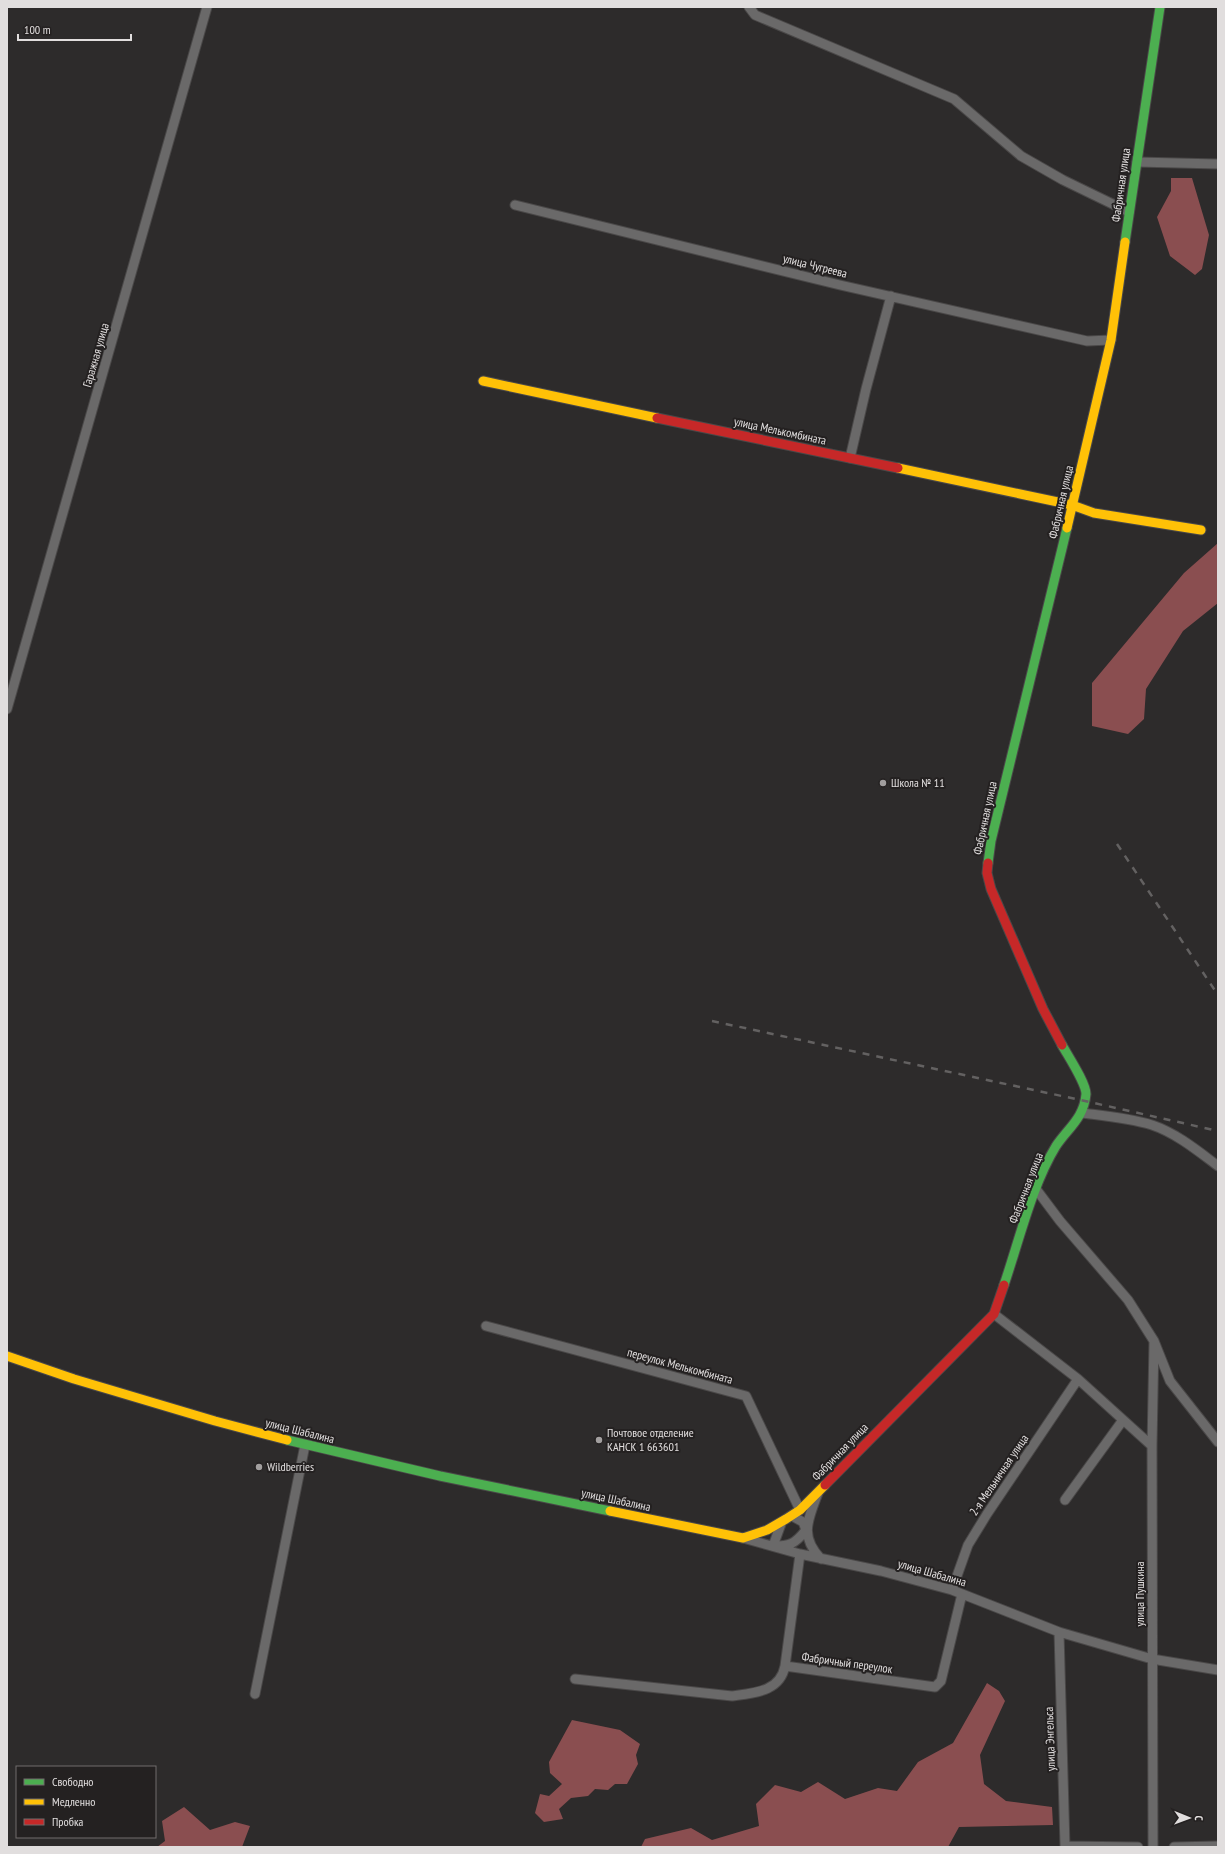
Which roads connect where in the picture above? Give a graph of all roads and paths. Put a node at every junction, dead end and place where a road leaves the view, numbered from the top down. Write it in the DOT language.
graph roads {
  1 [pos="207,7"];
  2 [pos="749,7"];
  3 [pos="1160,7"];
  4 [pos="1137,162"];
  5 [pos="1218,164"];
  6 [pos="515,206"];
  7 [pos="1129,212"];
  8 [pos="891,296"];
  9 [pos="1111,340"];
  10 [pos="483,381"];
  11 [pos="850,458"];
  12 [pos="1072,505"];
  13 [pos="1202,530"];
  14 [pos="7,709"];
  15 [pos="1082,1113"];
  16 [pos="1218,1166"];
  17 [pos="1036,1189"];
  18 [pos="994,1314"];
  19 [pos="486,1326"];
  20 [pos="1154,1341"];
  21 [pos="7,1356"];
  22 [pos="1078,1379"];
  23 [pos="1123,1420"];
  24 [pos="1218,1442"];
  25 [pos="305,1445"];
  26 [pos="1152,1446"];
  27 [pos="818,1491"];
  28 [pos="1065,1500"];
  29 [pos="800,1510"];
  30 [pos="792,1516"];
  31 [pos="781,1524"];
  32 [pos="806,1530"];
  33 [pos="743,1538"];
  34 [pos="773,1546"];
  35 [pos="800,1554"];
  36 [pos="821,1559"];
  37 [pos="952,1590"];
  38 [pos="962,1594"];
  39 [pos="1059,1632"];
  40 [pos="1152,1659"];
  41 [pos="785,1666"];
  42 [pos="1218,1670"];
  43 [pos="575,1679"];
  44 [pos="255,1694"];
  45 [pos="1218,1846"];
  46 [pos="1138,1847"];
  47 [pos="1153,1847"];
  48 [pos="1174,1847"];
  1 -- 14 [label="street, Гаражная улица"];
  2 -- 7 [label="street"];
  3 -- 4 [label="street, Фабричная улица"];
  4 -- 5 [label="street"];
  4 -- 7 [label="street, Фабричная улица"];
  6 -- 8 [label="street, улица Чугреева"];
  7 -- 9 [label="street, Фабричная улица"];
  8 -- 9 [label="street, улица Чугреева"];
  8 -- 11 [label="street"];
  9 -- 12 [label="street, Фабричная улица"];
  10 -- 11 [label="street, улица Мелькомбината"];
  11 -- 12 [label="street, улица Мелькомбината"];
  12 -- 13 [label="street, улица Мелькомбината"];
  12 -- 15 [label="street, Фабричная улица"];
  15 -- 16 [label="street"];
  15 -- 17 [label="street, Фабричная улица"];
  17 -- 18 [label="street, Фабричная улица"];
  17 -- 20 [label="street"];
  18 -- 22 [label="street"];
  18 -- 27 [label="street, Фабричная улица"];
  19 -- 29 [label="street, переулок Мелькомбината"];
  20 -- 24 [label="street"];
  20 -- 26 [label="street, улица Пушкина"];
  21 -- 25 [label="street, улица Шабалина"];
  22 -- 23 [label="street"];
  22 -- 37 [label="street, 2-я Мельничная улица"];
  23 -- 26 [label="street"];
  23 -- 28 [label="street"];
  25 -- 33 [label="street, улица Шабалина"];
  25 -- 44 [label="street"];
  26 -- 40 [label="street, улица Пушкина"];
  27 -- 29 [label="street, Фабричная улица"];
  27 -- 32 [label="street"];
  29 -- 30 [label="street, Фабричная улица"];
  30 -- 31 [label="street, Фабричная улица"];
  30 -- 32 [label="street"];
  31 -- 33 [label="street, Фабричная улица"];
  31 -- 34 [label="street"];
  32 -- 34 [label="street"];
  32 -- 36 [label="street"];
  33 -- 34 [label="street, улица Шабалина"];
  34 -- 35 [label="street, улица Шабалина"];
  35 -- 36 [label="street, улица Шабалина"];
  35 -- 41 [label="street"];
  36 -- 37 [label="street, улица Шабалина"];
  37 -- 38 [label="street, улица Шабалина"];
  38 -- 39 [label="street, улица Шабалина"];
  38 -- 41 [label="street, Фабричный переулок"];
  39 -- 40 [label="street, улица Шабалина"];
  39 -- 46 [label="street, улица Энгельса"];
  40 -- 42 [label="street, улица Шабалина"];
  40 -- 47 [label="street, улица Пушкина"];
  41 -- 43 [label="street, Фабричный переулок"];
  45 -- 48 [label="street"];
}
